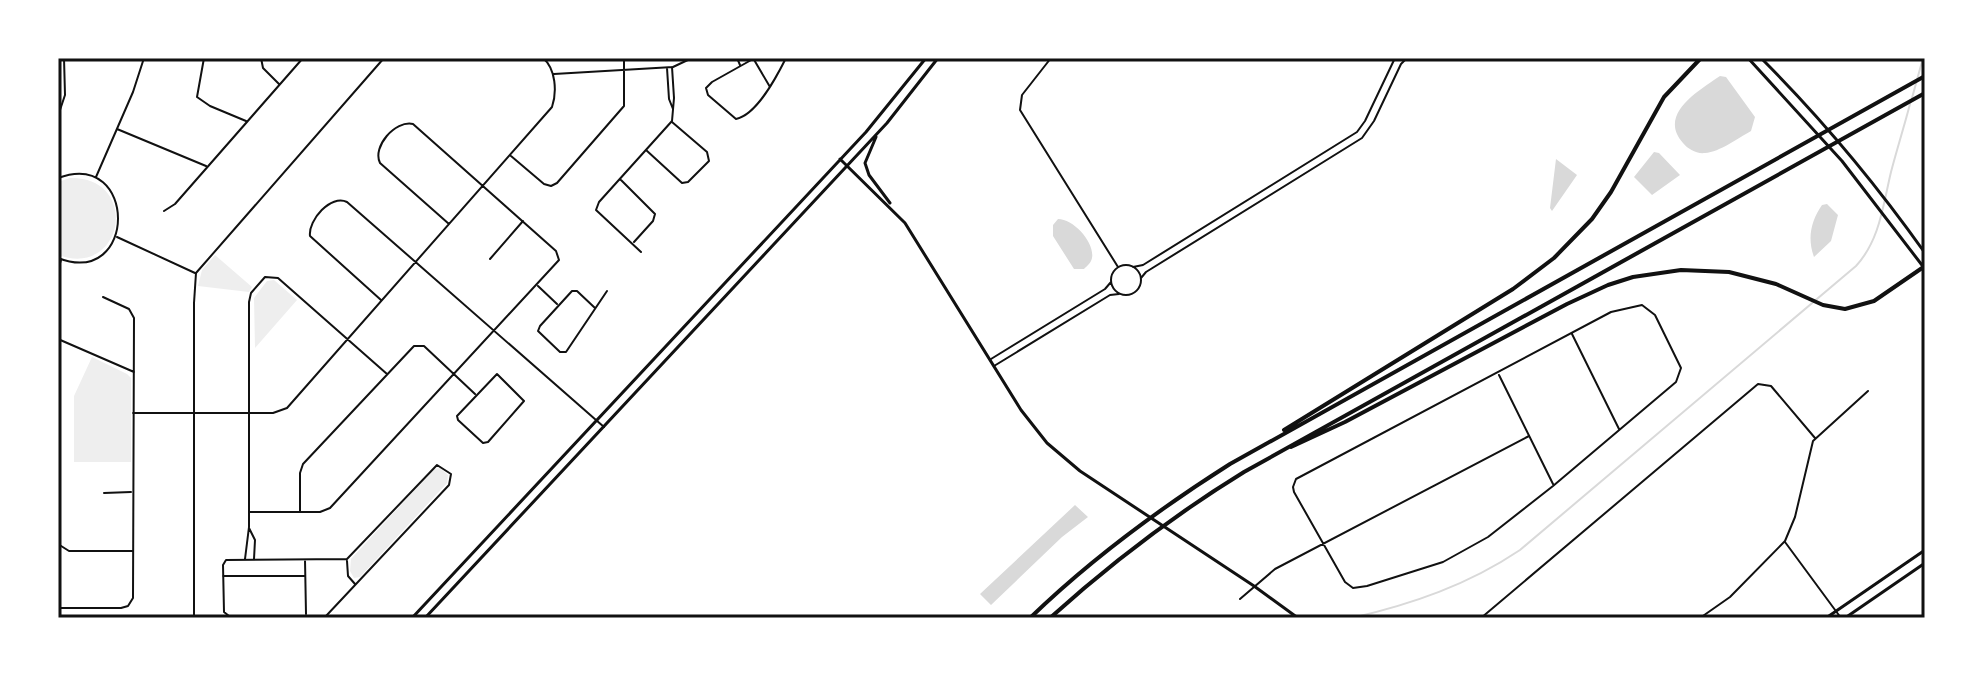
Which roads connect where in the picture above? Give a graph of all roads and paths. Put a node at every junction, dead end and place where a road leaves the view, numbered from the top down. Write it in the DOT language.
graph roads {
  1 [pos="64,58"];
  2 [pos="144,58"];
  3 [pos="204,58"];
  4 [pos="261,58"];
  5 [pos="303,58"];
  6 [pos="384,58"];
  7 [pos="543,58"];
  8 [pos="624,58"];
  9 [pos="692,58"];
  10 [pos="737,58"];
  11 [pos="753,58"];
  12 [pos="786,58"];
  13 [pos="926,58"];
  14 [pos="938,58"];
  15 [pos="1051,58"];
  16 [pos="1395,58"];
  17 [pos="1407,58"];
  18 [pos="1700,58"];
  19 [pos="1748,58"];
  20 [pos="1761,58"];
  21 [pos="741,66"];
  22 [pos="666,67"];
  23 [pos="672,67"];
  24 [pos="625,68"];
  25 [pos="553,74"];
  26 [pos="1925,76"];
  27 [pos="280,84"];
  28 [pos="770,88"];
  29 [pos="1924,93"];
  30 [pos="674,110"];
  31 [pos="58,116"];
  32 [pos="247,121"];
  33 [pos="672,121"];
  34 [pos="117,129"];
  35 [pos="877,134"];
  36 [pos="646,150"];
  37 [pos="510,155"];
  38 [pos="840,159"];
  39 [pos="847,166"];
  40 [pos="208,167"];
  41 [pos="58,178"];
  42 [pos="95,178"];
  43 [pos="620,179"];
  44 [pos="483,186"];
  45 [pos="894,210"];
  46 [pos="164,211"];
  47 [pos="523,221"];
  48 [pos="449,224"];
  49 [pos="116,237"];
  50 [pos="632,244"];
  51 [pos="641,252"];
  52 [pos="1925,253"];
  53 [pos="60,259"];
  54 [pos="490,259"];
  55 [pos="415,263"];
  56 [pos="1118,267"];
  57 [pos="1133,267"];
  58 [pos="1925,267"];
  59 [pos="58,270"];
  60 [pos="196,273"];
  61 [pos="1141,278"];
  62 [pos="1111,282"];
  63 [pos="537,286"];
  64 [pos="607,291"];
  65 [pos="1119,294"];
  66 [pos="103,297"];
  67 [pos="382,301"];
  68 [pos="558,305"];
  69 [pos="595,308"];
  70 [pos="494,332"];
  71 [pos="1571,333"];
  72 [pos="58,339"];
  73 [pos="348,339"];
  74 [pos="989,359"];
  75 [pos="994,366"];
  76 [pos="134,372"];
  77 [pos="1498,373"];
  78 [pos="387,374"];
  79 [pos="454,374"];
  80 [pos="1868,391"];
  81 [pos="475,394"];
  82 [pos="133,413"];
  83 [pos="194,413"];
  84 [pos="249,413"];
  85 [pos="595,422"];
  86 [pos="604,427"];
  87 [pos="1619,430"];
  88 [pos="1529,436"];
  89 [pos="1276,438"];
  90 [pos="1815,438"];
  91 [pos="1282,450"];
  92 [pos="1553,486"];
  93 [pos="133,492"];
  94 [pos="104,493"];
  95 [pos="249,512"];
  96 [pos="300,512"];
  97 [pos="249,527"];
  98 [pos="1785,541"];
  99 [pos="58,544"];
  100 [pos="1324,545"];
  101 [pos="1925,550"];
  102 [pos="133,551"];
  103 [pos="245,559"];
  104 [pos="254,559"];
  105 [pos="305,559"];
  106 [pos="347,559"];
  107 [pos="1925,563"];
  108 [pos="223,576"];
  109 [pos="305,576"];
  110 [pos="356,585"];
  111 [pos="1254,586"];
  112 [pos="1240,599"];
  113 [pos="58,608"];
  114 [pos="1836,611"];
  115 [pos="306,616"];
  116 [pos="194,618"];
  117 [pos="412,618"];
  118 [pos="425,618"];
  119 [pos="1030,618"];
  120 [pos="1050,618"];
  121 [pos="1298,618"];
  122 [pos="1481,618"];
  123 [pos="1700,618"];
  124 [pos="1826,618"];
  125 [pos="1843,618"];
  1 -- 31 [label="street"];
  2 -- 34 [label="street"];
  3 -- 32 [label="street"];
  4 -- 27 [label="street"];
  5 -- 27 [label="street"];
  6 -- 60 [label="street"];
  7 -- 25 [label="street"];
  8 -- 24 [label="street"];
  9 -- 23 [label="street"];
  10 -- 21 [label="street"];
  11 -- 21 [label="street"];
  11 -- 28 [label="street"];
  12 -- 28 [label="street"];
  13 -- 38 [label="street"];
  14 -- 35 [label="street"];
  15 -- 56 [label="street"];
  16 -- 57 [label="street"];
  17 -- 61 [label="street"];
  18 -- 89 [label="highway"];
  19 -- 58 [label="street"];
  20 -- 52 [label="street"];
  21 -- 28 [label="street"];
  22 -- 23 [label="street"];
  22 -- 24 [label="street"];
  22 -- 30 [label="street"];
  23 -- 30 [label="street"];
  24 -- 25 [label="street"];
  24 -- 37 [label="street"];
  25 -- 37 [label="street"];
  26 -- 89 [label="highway"];
  27 -- 32 [label="street"];
  29 -- 91 [label="highway"];
  30 -- 33 [label="street"];
  32 -- 40 [label="street"];
  33 -- 36 [label="street"];
  33 -- 36 [label="street"];
  34 -- 40 [label="street"];
  34 -- 42 [label="street"];
  35 -- 39 [label="street"];
  35 -- 45 [label="street"];
  36 -- 43 [label="street"];
  37 -- 44 [label="street"];
  38 -- 39 [label="street"];
  38 -- 85 [label="street"];
  39 -- 45 [label="street"];
  39 -- 86 [label="street"];
  40 -- 46 [label="street"];
  41 -- 42 [label="street"];
  42 -- 49 [label="street"];
  43 -- 50 [label="street"];
  43 -- 50 [label="street"];
  44 -- 47 [label="street"];
  44 -- 48 [label="street"];
  44 -- 48 [label="street"];
  45 -- 74 [label="street"];
  47 -- 54 [label="street"];
  47 -- 63 [label="street"];
  48 -- 55 [label="street"];
  49 -- 53 [label="street"];
  49 -- 60 [label="street"];
  50 -- 51 [label="street"];
  53 -- 59 [label="street"];
  55 -- 67 [label="street"];
  55 -- 67 [label="street"];
  55 -- 70 [label="street"];
  56 -- 57 [label="street"];
  56 -- 62 [label="street"];
  57 -- 61 [label="street"];
  58 -- 91 [label="highway"];
  60 -- 83 [label="street"];
  61 -- 65 [label="street"];
  62 -- 65 [label="street"];
  62 -- 74 [label="street"];
  63 -- 68 [label="street"];
  63 -- 70 [label="street"];
  64 -- 69 [label="street"];
  65 -- 75 [label="street"];
  66 -- 76 [label="street"];
  67 -- 73 [label="street"];
  68 -- 69 [label="street"];
  68 -- 69 [label="street"];
  70 -- 79 [label="street"];
  70 -- 85 [label="street"];
  71 -- 77 [label="street"];
  71 -- 87 [label="street"];
  71 -- 87 [label="street"];
  72 -- 76 [label="street"];
  73 -- 78 [label="street"];
  73 -- 84 [label="street"];
  73 -- 84 [label="street"];
  74 -- 75 [label="street"];
  75 -- 111 [label="street"];
  76 -- 82 [label="street"];
  77 -- 88 [label="street"];
  77 -- 100 [label="street"];
  78 -- 79 [label="street"];
  78 -- 96 [label="street"];
  79 -- 81 [label="street"];
  79 -- 96 [label="street"];
  80 -- 90 [label="street"];
  81 -- 81 [label="street"];
  82 -- 83 [label="street"];
  82 -- 93 [label="street"];
  83 -- 84 [label="street"];
  83 -- 116 [label="street"];
  84 -- 95 [label="street"];
  85 -- 86 [label="street"];
  85 -- 117 [label="street"];
  86 -- 118 [label="street"];
  87 -- 92 [label="street"];
  88 -- 92 [label="street"];
  88 -- 100 [label="street"];
  89 -- 119 [label="highway"];
  90 -- 98 [label="street"];
  90 -- 122 [label="street"];
  91 -- 120 [label="highway"];
  92 -- 100 [label="street"];
  93 -- 94 [label="street"];
  93 -- 102 [label="street"];
  95 -- 96 [label="street"];
  95 -- 97 [label="street"];
  97 -- 103 [label="street"];
  97 -- 104 [label="street"];
  98 -- 114 [label="street"];
  98 -- 123 [label="street"];
  99 -- 102 [label="street"];
  100 -- 111 [label="street"];
  101 -- 114 [label="street"];
  102 -- 113 [label="street"];
  103 -- 104 [label="street"];
  103 -- 108 [label="street"];
  104 -- 105 [label="street"];
  105 -- 106 [label="street"];
  105 -- 109 [label="street"];
  106 -- 110 [label="street"];
  106 -- 110 [label="street"];
  107 -- 125 [label="street"];
  108 -- 109 [label="street"];
  108 -- 115 [label="street"];
  109 -- 115 [label="street"];
  110 -- 115 [label="street"];
  111 -- 112 [label="street"];
  111 -- 121 [label="street"];
  114 -- 124 [label="street"];
  114 -- 125 [label="street"];
}
